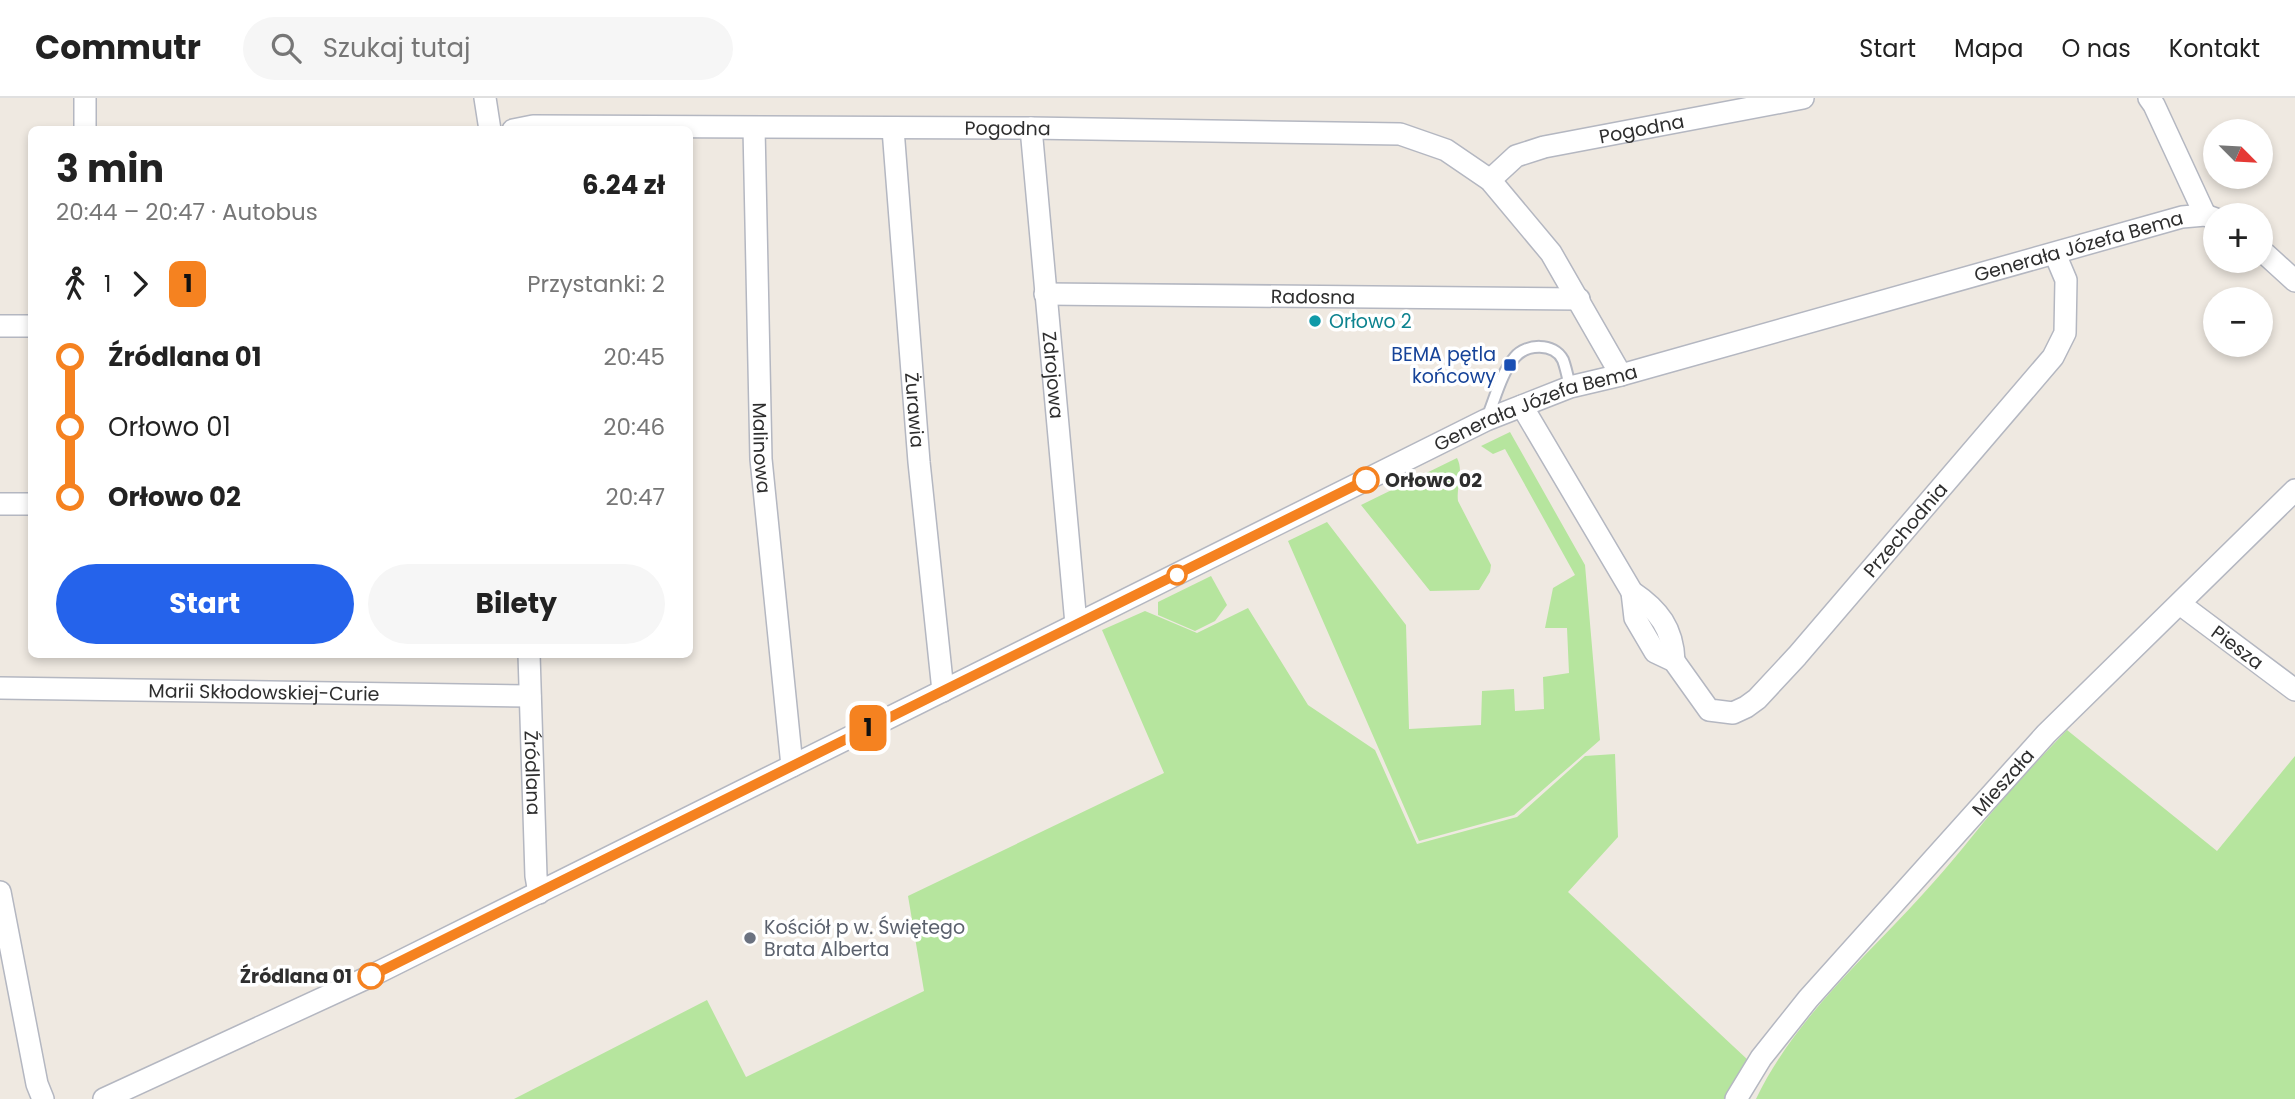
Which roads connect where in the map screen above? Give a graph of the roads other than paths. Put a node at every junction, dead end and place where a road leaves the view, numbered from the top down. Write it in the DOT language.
graph roads {
  1 [pos="85,98"];
  2 [pos="485,98"];
  3 [pos="1803,98"];
  4 [pos="2149,98"];
  5 [pos="1706,107"];
  6 [pos="85,126"];
  7 [pos="489,126"];
  8 [pos="693,127"];
  9 [pos="754,128"];
  10 [pos="1031,128"];
  11 [pos="893,129"];
  12 [pos="1490,180"];
  13 [pos="2203,203"];
  14 [pos="2203,217"];
  15 [pos="2055,254"];
  16 [pos="2273,261"];
  17 [pos="2295,281"];
  18 [pos="1045,294"];
  19 [pos="1579,299"];
  20 [pos="0,326"];
  21 [pos="28,326"];
  22 [pos="1621,375"];
  23 [pos="1570,387"];
  24 [pos="1522,406"];
  25 [pos="1486,420"];
  26 [pos="2295,490"];
  27 [pos="0,504"];
  28 [pos="28,504"];
  29 [pos="2180,604"];
  30 [pos="1076,624"];
  31 [pos="529,658"];
  32 [pos="0,688"];
  33 [pos="2295,690"];
  34 [pos="943,691"];
  35 [pos="530,696"];
  36 [pos="792,766"];
  37 [pos="539,893"];
  38 [pos="1,900"];
  39 [pos="43,1099"];
  40 [pos="104,1099"];
  41 [pos="1736,1099"];
  1 -- 6 [label="street"];
  2 -- 7 [label="street"];
  3 -- 5 [label="street, Pogodna"];
  4 -- 13 [label="street"];
  5 -- 12 [label="street, Pogodna"];
  8 -- 9 [label="street, Pogodna"];
  9 -- 11 [label="street, Pogodna"];
  9 -- 36 [label="street, Malinowa"];
  10 -- 11 [label="street, Pogodna"];
  10 -- 12 [label="street, Pogodna"];
  10 -- 18 [label="street, Zdrojowa"];
  11 -- 34 [label="street, Żurawia"];
  12 -- 19 [label="street, Pogodna"];
  14 -- 15 [label="street, Generała Józefa Bema"];
  15 -- 22 [label="street, Generała Józefa Bema"];
  15 -- 24 [label="street, Przechodnia"];
  16 -- 17 [label="street"];
  18 -- 19 [label="street, Radosna"];
  18 -- 30 [label="street, Zdrojowa"];
  19 -- 22 [label="street, Pogodna"];
  20 -- 21 [label="street"];
  22 -- 23 [label="street, Generała Józefa Bema"];
  23 -- 24 [label="street, Generała Józefa Bema"];
  23 -- 25 [label="lane"];
  24 -- 25 [label="street, Generała Józefa Bema"];
  25 -- 30 [label="street, Generała Józefa Bema"];
  26 -- 29 [label="street, Mieszała"];
  27 -- 28 [label="street"];
  29 -- 33 [label="street, Piesza"];
  29 -- 41 [label="street, Mieszała"];
  30 -- 34 [label="street, Generała Józefa Bema"];
  31 -- 35 [label="street, Źródlana"];
  32 -- 35 [label="street, Marii Skłodowskiej-Curie"];
  34 -- 36 [label="street, Generała Józefa Bema"];
  35 -- 37 [label="street, Źródlana"];
  36 -- 37 [label="street, Generała Józefa Bema"];
  37 -- 40 [label="street, Generała Józefa Bema"];
  38 -- 39 [label="street"];
}
